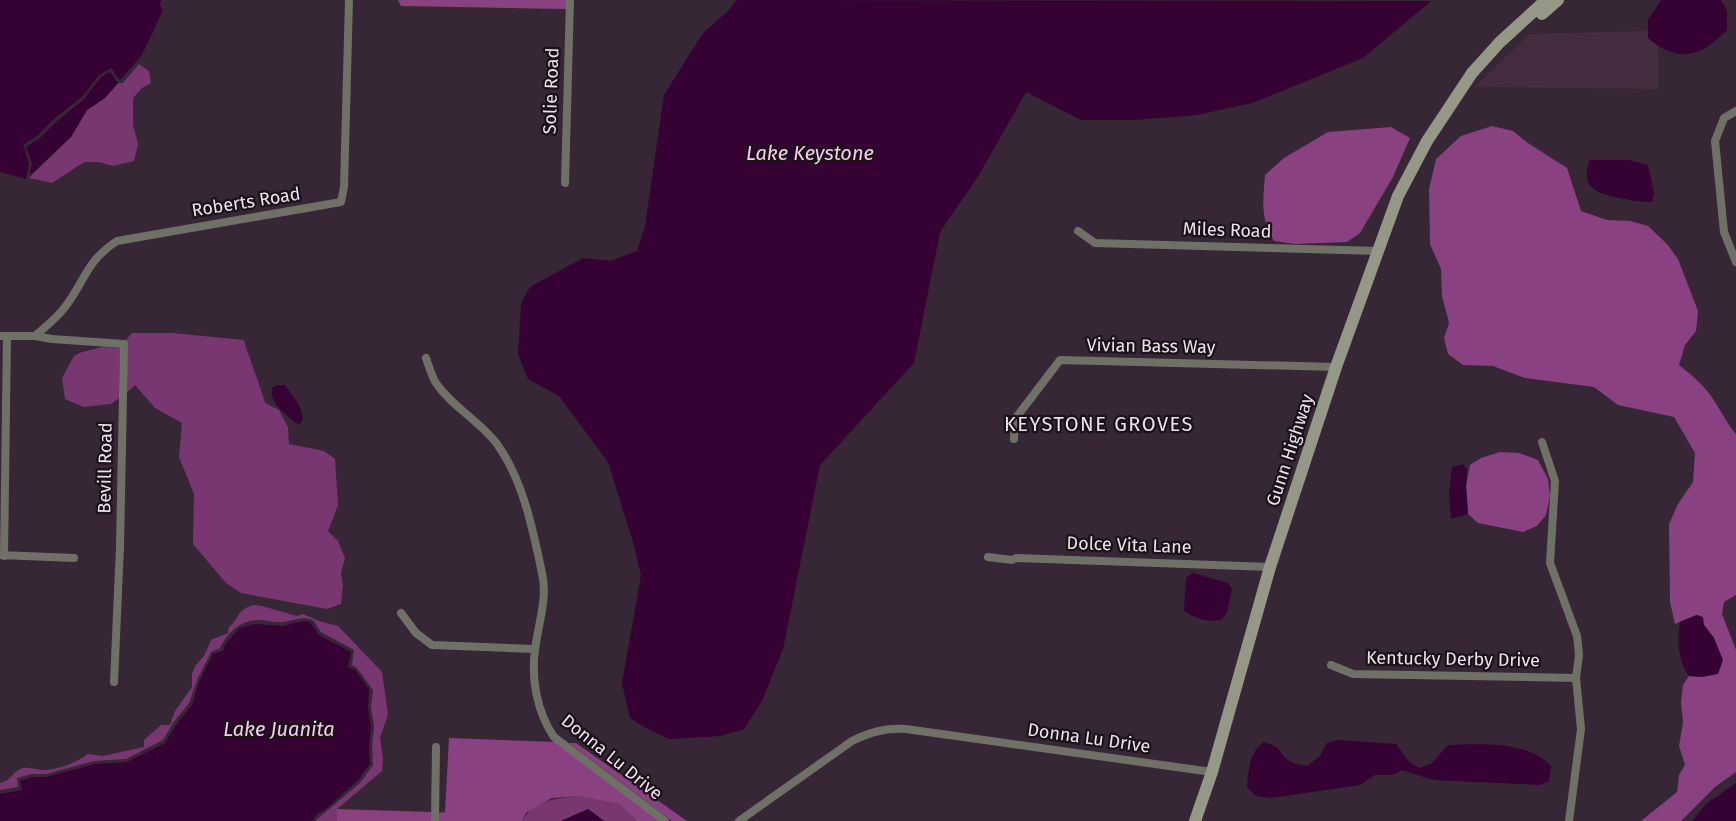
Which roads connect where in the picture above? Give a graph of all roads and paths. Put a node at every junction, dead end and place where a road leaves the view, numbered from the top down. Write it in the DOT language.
graph roads {
  1 [pos="349,0"];
  2 [pos="570,0"];
  3 [pos="1546,0"];
  4 [pos="1558,0"];
  5 [pos="1452,103"];
  6 [pos="1736,111"];
  7 [pos="565,183"];
  8 [pos="1078,231"];
  9 [pos="1379,251"];
  10 [pos="1736,261"];
  11 [pos="4,336"];
  12 [pos="35,336"];
  13 [pos="426,358"];
  14 [pos="1336,367"];
  15 [pos="1014,439"];
  16 [pos="1542,442"];
  17 [pos="2,556"];
  18 [pos="988,557"];
  19 [pos="74,558"];
  20 [pos="1270,567"];
  21 [pos="401,613"];
  22 [pos="535,649"];
  23 [pos="1331,665"];
  24 [pos="1576,678"];
  25 [pos="114,682"];
  26 [pos="436,747"];
  27 [pos="1212,772"];
  28 [pos="435,821"];
  29 [pos="665,821"];
  30 [pos="739,821"];
  31 [pos="1195,821"];
  32 [pos="1569,821"];
  1 -- 12 [label="street, Roberts Road"];
  2 -- 7 [label="street, Solie Road"];
  3 -- 5 [label="main road, Gunn Highway"];
  4 -- 5 [label="main road, Gunn Highway"];
  5 -- 9 [label="main road, Gunn Highway"];
  6 -- 10 [label="street"];
  8 -- 9 [label="street, Miles Road"];
  9 -- 14 [label="main road, Gunn Highway"];
  11 -- 12 [label="street"];
  11 -- 17 [label="street"];
  12 -- 25 [label="street, Bevill Road"];
  13 -- 22 [label="street, Donna Lu Drive"];
  14 -- 15 [label="street, Vivian Bass Way"];
  14 -- 20 [label="main road, Gunn Highway"];
  16 -- 24 [label="street"];
  17 -- 19 [label="street"];
  18 -- 20 [label="street, Dolce Vita Lane"];
  20 -- 27 [label="main road, Gunn Highway"];
  21 -- 22 [label="street"];
  22 -- 29 [label="street, Donna Lu Drive"];
  23 -- 24 [label="street, Kentucky Derby Drive"];
  24 -- 32 [label="street"];
  26 -- 28 [label="street"];
  27 -- 30 [label="street, Donna Lu Drive"];
  27 -- 31 [label="main road, Gunn Highway"];
}
